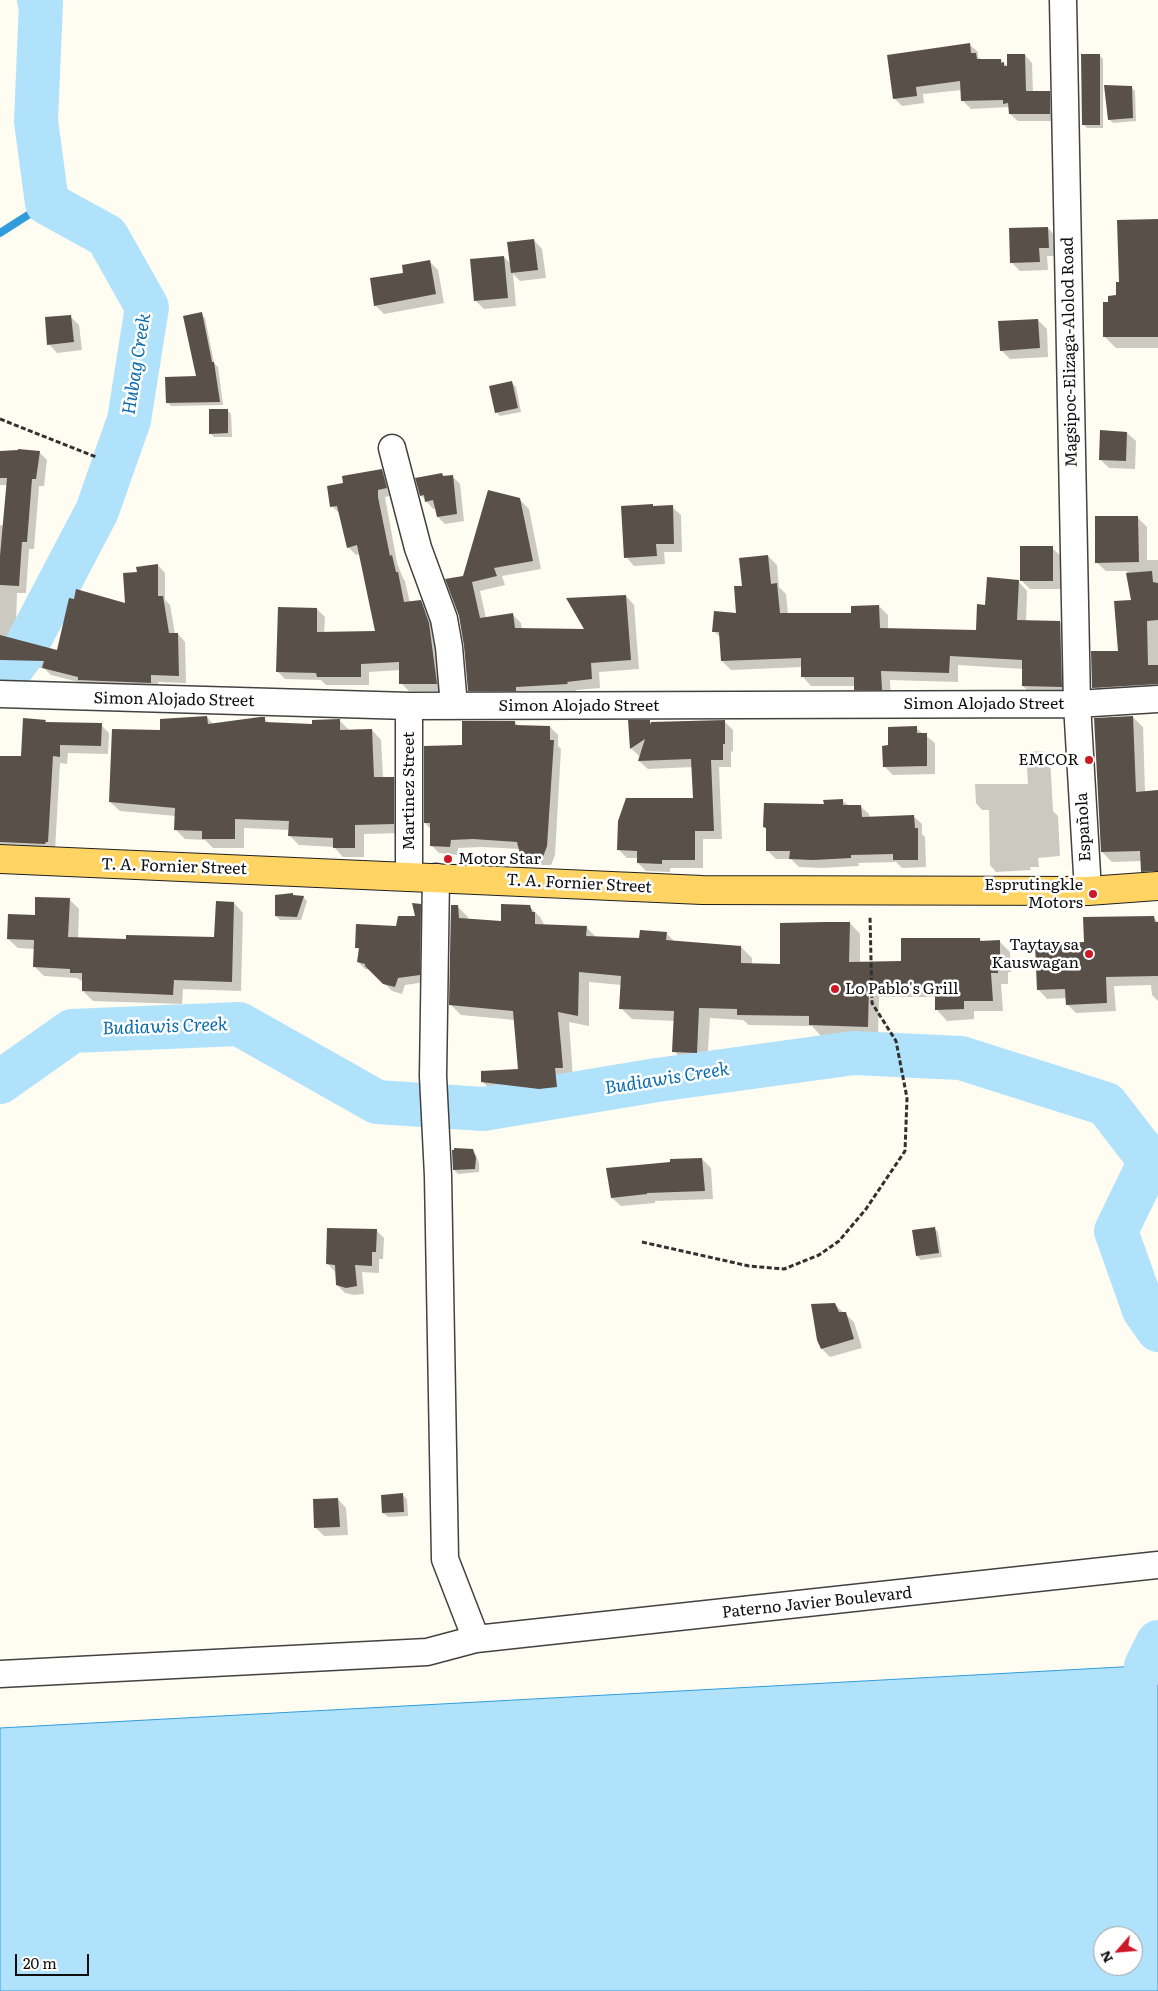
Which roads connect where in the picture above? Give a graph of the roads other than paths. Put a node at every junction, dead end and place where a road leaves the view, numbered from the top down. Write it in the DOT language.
graph roads {
  1 [pos="1064,0"];
  2 [pos="392,448"];
  3 [pos="11,695"];
  4 [pos="1158,699"];
  5 [pos="1077,704"];
  6 [pos="409,706"];
  7 [pos="454,706"];
  8 [pos="0,859"];
  9 [pos="409,876"];
  10 [pos="436,877"];
  11 [pos="1158,886"];
  12 [pos="1088,891"];
  13 [pos="1158,1565"];
  14 [pos="476,1639"];
  15 [pos="0,1674"];
  1 -- 5 [label="street, Magsipoc-Elizaga-Alolod Road"];
  2 -- 7 [label="street"];
  3 -- 6 [label="street, Simon Alojado Street"];
  4 -- 5 [label="street, Simon Alojado Street"];
  5 -- 7 [label="street, Simon Alojado Street"];
  5 -- 12 [label="street, Española"];
  6 -- 7 [label="street, Simon Alojado Street"];
  6 -- 9 [label="street, Martinez Street"];
  8 -- 9 [label="main road, T. A. Fornier Street"];
  9 -- 10 [label="main road, T. A. Fornier Street"];
  10 -- 12 [label="main road, T. A. Fornier Street"];
  10 -- 14 [label="street"];
  11 -- 12 [label="main road, T. A. Fornier Street"];
  13 -- 14 [label="street, Paterno Javier Boulevard"];
  14 -- 15 [label="street, Paterno Javier Boulevard"];
}
